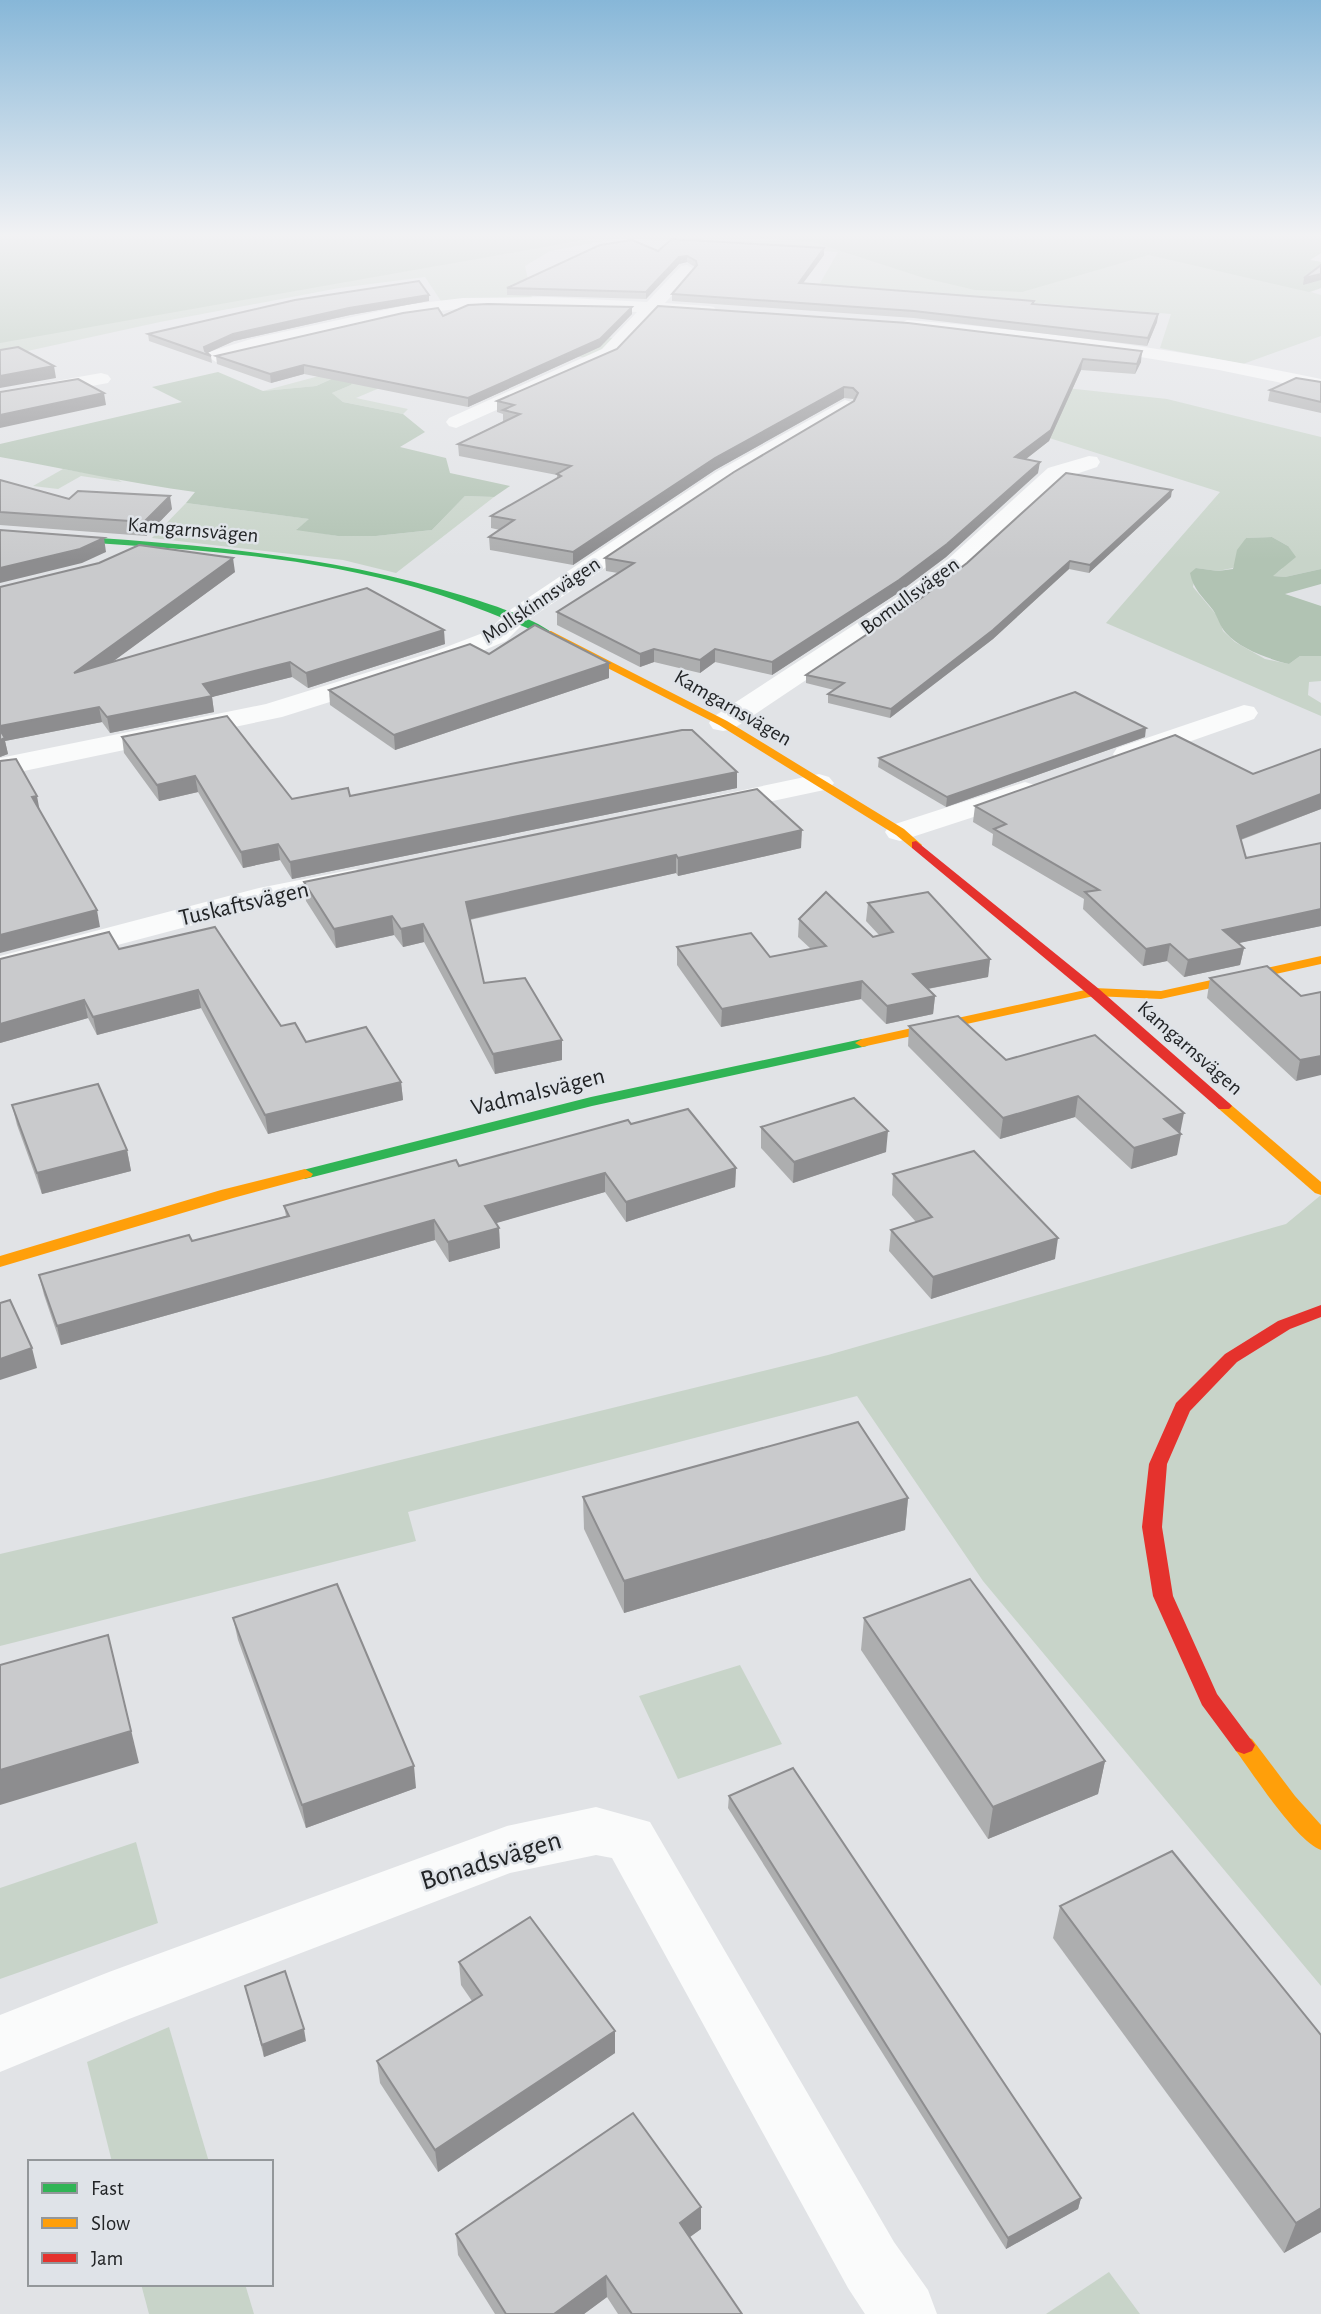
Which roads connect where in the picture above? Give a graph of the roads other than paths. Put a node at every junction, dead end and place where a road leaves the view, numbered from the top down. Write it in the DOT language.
graph roads {
  1 [pos="256,344"];
  2 [pos="618,344"];
  3 [pos="1092,344"];
  4 [pos="216,356"];
  5 [pos="101,379"];
  6 [pos="1321,385"];
  7 [pos="0,397"];
  8 [pos="845,407"];
  9 [pos="456,422"];
  10 [pos="1089,462"];
  11 [pos="0,534"];
  12 [pos="143,546"];
  13 [pos="110,564"];
  14 [pos="516,617"];
  15 [pos="1244,713"];
  16 [pos="723,723"];
  17 [pos="1100,764"];
  18 [pos="0,766"];
  19 [pos="820,783"];
  20 [pos="1047,783"];
  21 [pos="683,811"];
  22 [pos="900,832"];
  23 [pos="382,873"];
  24 [pos="1321,960"];
  25 [pos="0,966"];
  26 [pos="1094,992"];
  27 [pos="1321,1190"];
  28 [pos="0,1262"];
  29 [pos="1321,1311"];
  30 [pos="1321,1840"];
  31 [pos="0,2044"];
  32 [pos="904,2314"];
  1 -- 4 [label="street"];
  2 -- 9 [label="street"];
  3 -- 6 [label="street"];
  5 -- 7 [label="street"];
  8 -- 14 [label="street, Mollskinnsvägen"];
  10 -- 16 [label="street, Bomullsvägen"];
  11 -- 12 [label="street, Kamgarnsvägen"];
  12 -- 13 [label="street"];
  12 -- 14 [label="street, Kamgarnsvägen"];
  14 -- 16 [label="street, Kamgarnsvägen"];
  14 -- 18 [label="street, Mollskinnsvägen"];
  15 -- 17 [label="street"];
  16 -- 19 [label="street, Kamgarnsvägen"];
  19 -- 21 [label="street"];
  19 -- 22 [label="street, Kamgarnsvägen"];
  20 -- 22 [label="street"];
  22 -- 26 [label="street, Kamgarnsvägen"];
  23 -- 25 [label="street, Tuskaftsvägen"];
  24 -- 26 [label="street, Vadmalsvägen"];
  26 -- 27 [label="street, Kamgarnsvägen"];
  26 -- 28 [label="street, Vadmalsvägen"];
  29 -- 30 [label="street"];
  31 -- 32 [label="street, Bonadsvägen"];
}
